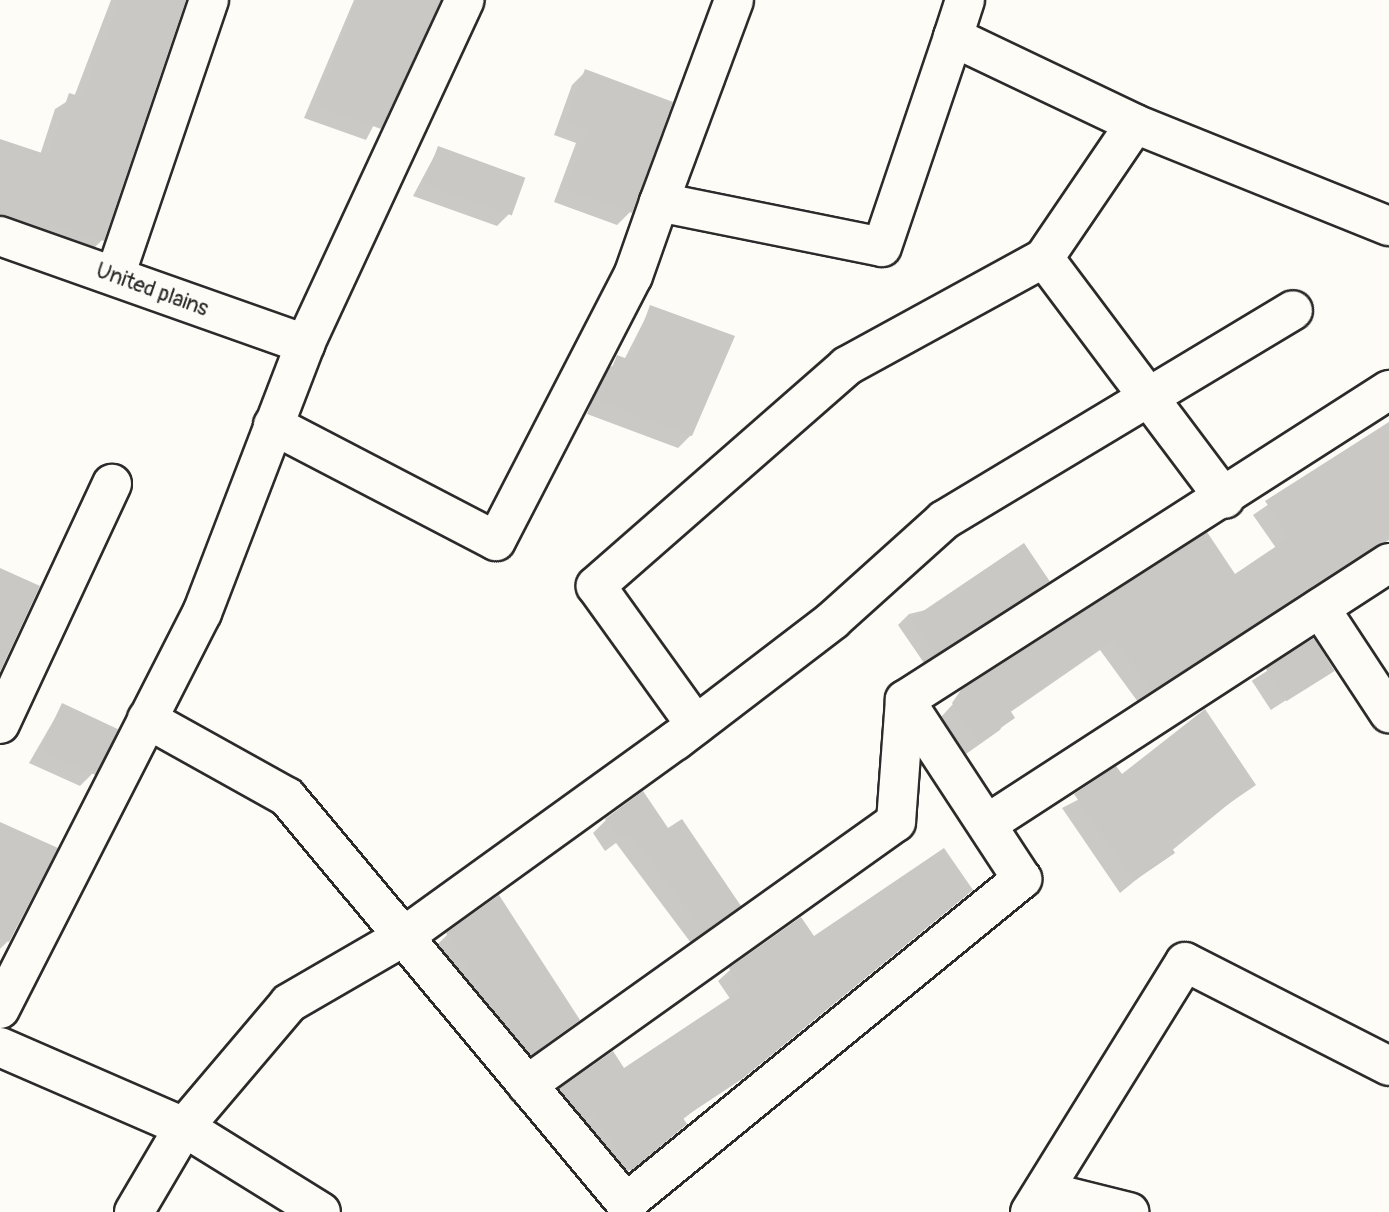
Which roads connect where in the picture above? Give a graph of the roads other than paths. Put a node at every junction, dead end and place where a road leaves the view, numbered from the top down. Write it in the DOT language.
graph roads {
  1 [pos="209,0"];
  2 [pos="465,0"];
  3 [pos="734,0"];
  4 [pos="965,0"];
  5 [pos="953,37"];
  6 [pos="1135,124"];
  7 [pos="659,202"];
  8 [pos="1389,226"];
  9 [pos="0,236"];
  10 [pos="1044,258"];
  11 [pos="115,276"];
  12 [pos="1293,310"];
  13 [pos="305,344"];
  14 [pos="1389,390"];
  15 [pos="1148,399"];
  16 [pos="273,425"];
  17 [pos="112,484"];
  18 [pos="1225,499"];
  19 [pos="1389,563"];
  20 [pos="1320,608"];
  21 [pos="905,700"];
  22 [pos="1389,713"];
  23 [pos="147,719"];
  24 [pos="0,724"];
  25 [pos="696,725"];
  26 [pos="987,824"];
  27 [pos="403,937"];
  28 [pos="0,1009"];
  29 [pos="0,1047"];
  30 [pos="1389,1066"];
  31 [pos="527,1085"];
  32 [pos="184,1127"];
  33 [pos="1037,1201"];
  34 [pos="134,1212"];
  35 [pos="321,1212"];
  36 [pos="1129,1212"];
  1 -- 11 [label="street"];
  2 -- 13 [label="street"];
  3 -- 7 [label="street"];
  4 -- 5 [label="street"];
  5 -- 6 [label="street"];
  5 -- 7 [label="street"];
  6 -- 8 [label="street"];
  6 -- 10 [label="street"];
  7 -- 16 [label="street"];
  9 -- 11 [label="street, United plains"];
  10 -- 15 [label="street"];
  10 -- 25 [label="street"];
  11 -- 13 [label="street, United plains"];
  12 -- 15 [label="street"];
  13 -- 16 [label="street"];
  14 -- 18 [label="street"];
  15 -- 18 [label="street"];
  15 -- 25 [label="street"];
  16 -- 23 [label="street"];
  17 -- 24 [label="street"];
  18 -- 21 [label="street"];
  19 -- 20 [label="street"];
  20 -- 22 [label="street"];
  20 -- 26 [label="street"];
  21 -- 26 [label="street"];
  21 -- 31 [label="street"];
  23 -- 27 [label="street"];
  23 -- 28 [label="street"];
  25 -- 27 [label="street"];
  26 -- 31 [label="street"];
  27 -- 31 [label="street"];
  27 -- 32 [label="street"];
  29 -- 32 [label="street"];
  30 -- 33 [label="street"];
  32 -- 34 [label="street"];
  32 -- 35 [label="street"];
  33 -- 36 [label="street"];
}
